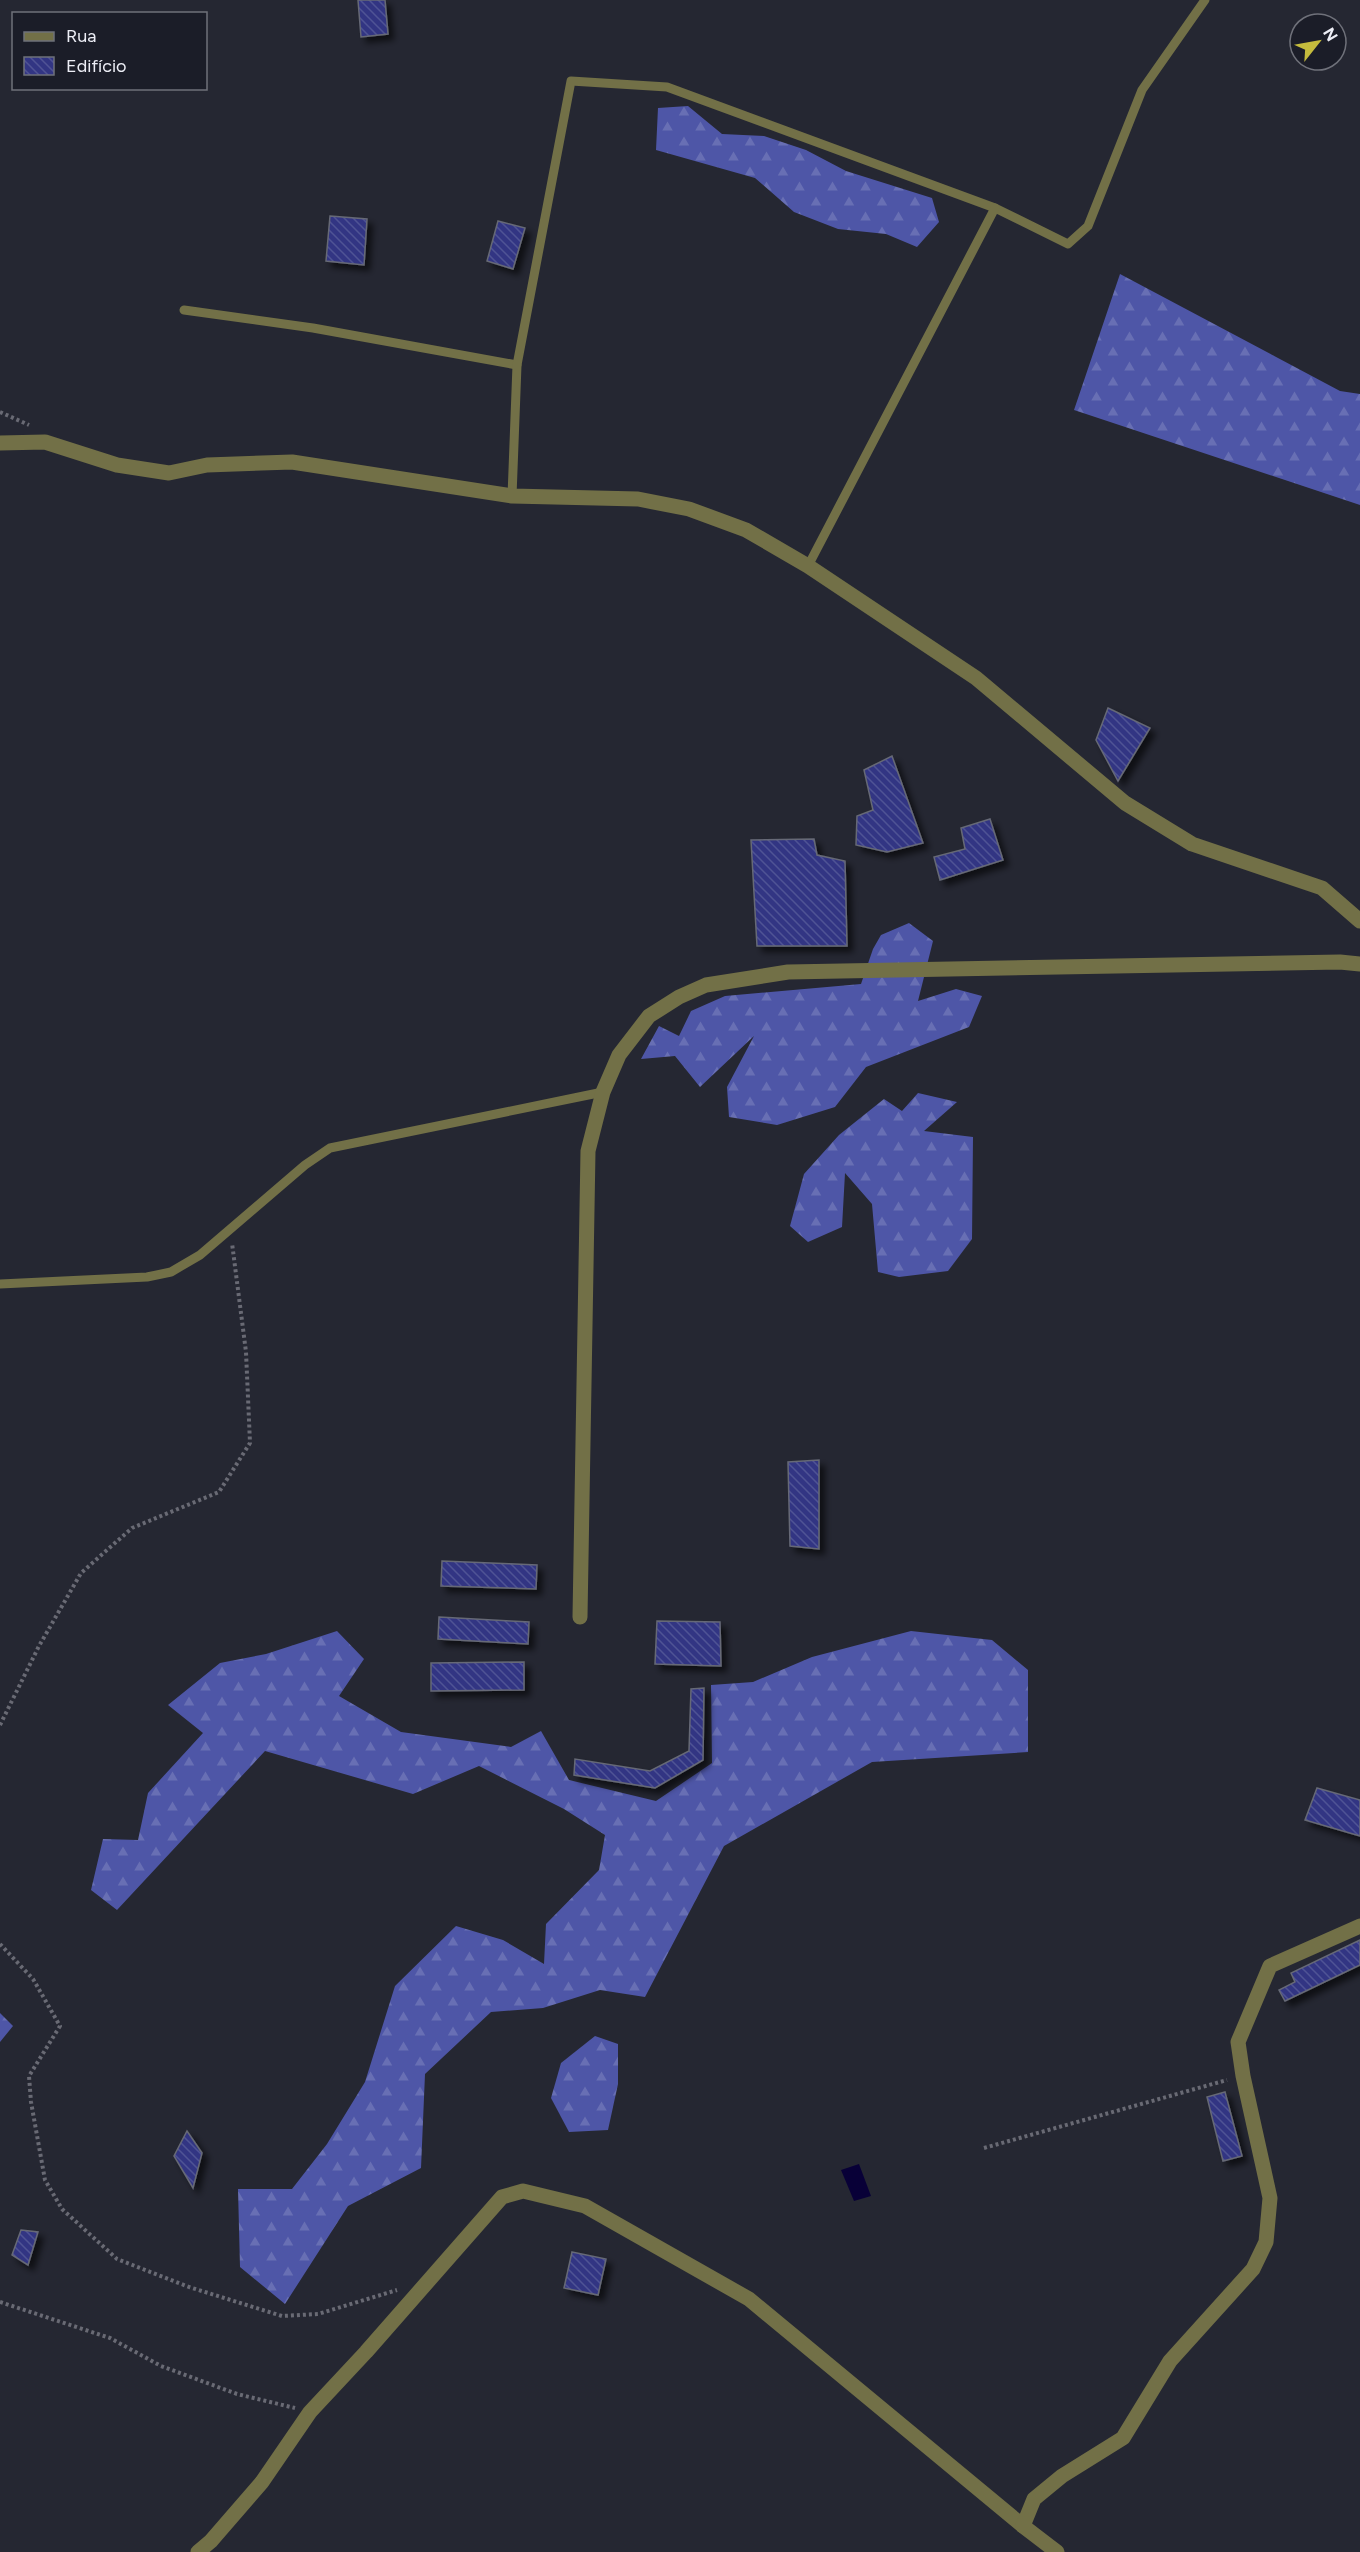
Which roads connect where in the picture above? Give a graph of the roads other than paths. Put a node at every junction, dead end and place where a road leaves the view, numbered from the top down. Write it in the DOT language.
graph roads {
  1 [pos="1205,0"];
  2 [pos="995,208"];
  3 [pos="184,310"];
  4 [pos="517,365"];
  5 [pos="0,443"];
  6 [pos="512,496"];
  7 [pos="808,566"];
  8 [pos="1360,921"];
  9 [pos="1360,963"];
  10 [pos="603,1092"];
  11 [pos="0,1284"];
  12 [pos="580,1617"];
  13 [pos="1360,1926"];
  14 [pos="1023,2526"];
  15 [pos="198,2552"];
  16 [pos="1057,2552"];
  1 -- 2 [label="lane"];
  2 -- 4 [label="lane"];
  2 -- 7 [label="lane"];
  3 -- 4 [label="lane"];
  4 -- 6 [label="lane"];
  5 -- 6 [label="street"];
  6 -- 7 [label="street"];
  7 -- 8 [label="street"];
  9 -- 10 [label="street"];
  10 -- 11 [label="lane"];
  10 -- 12 [label="street"];
  13 -- 14 [label="street"];
  14 -- 15 [label="street"];
  14 -- 16 [label="street"];
}
